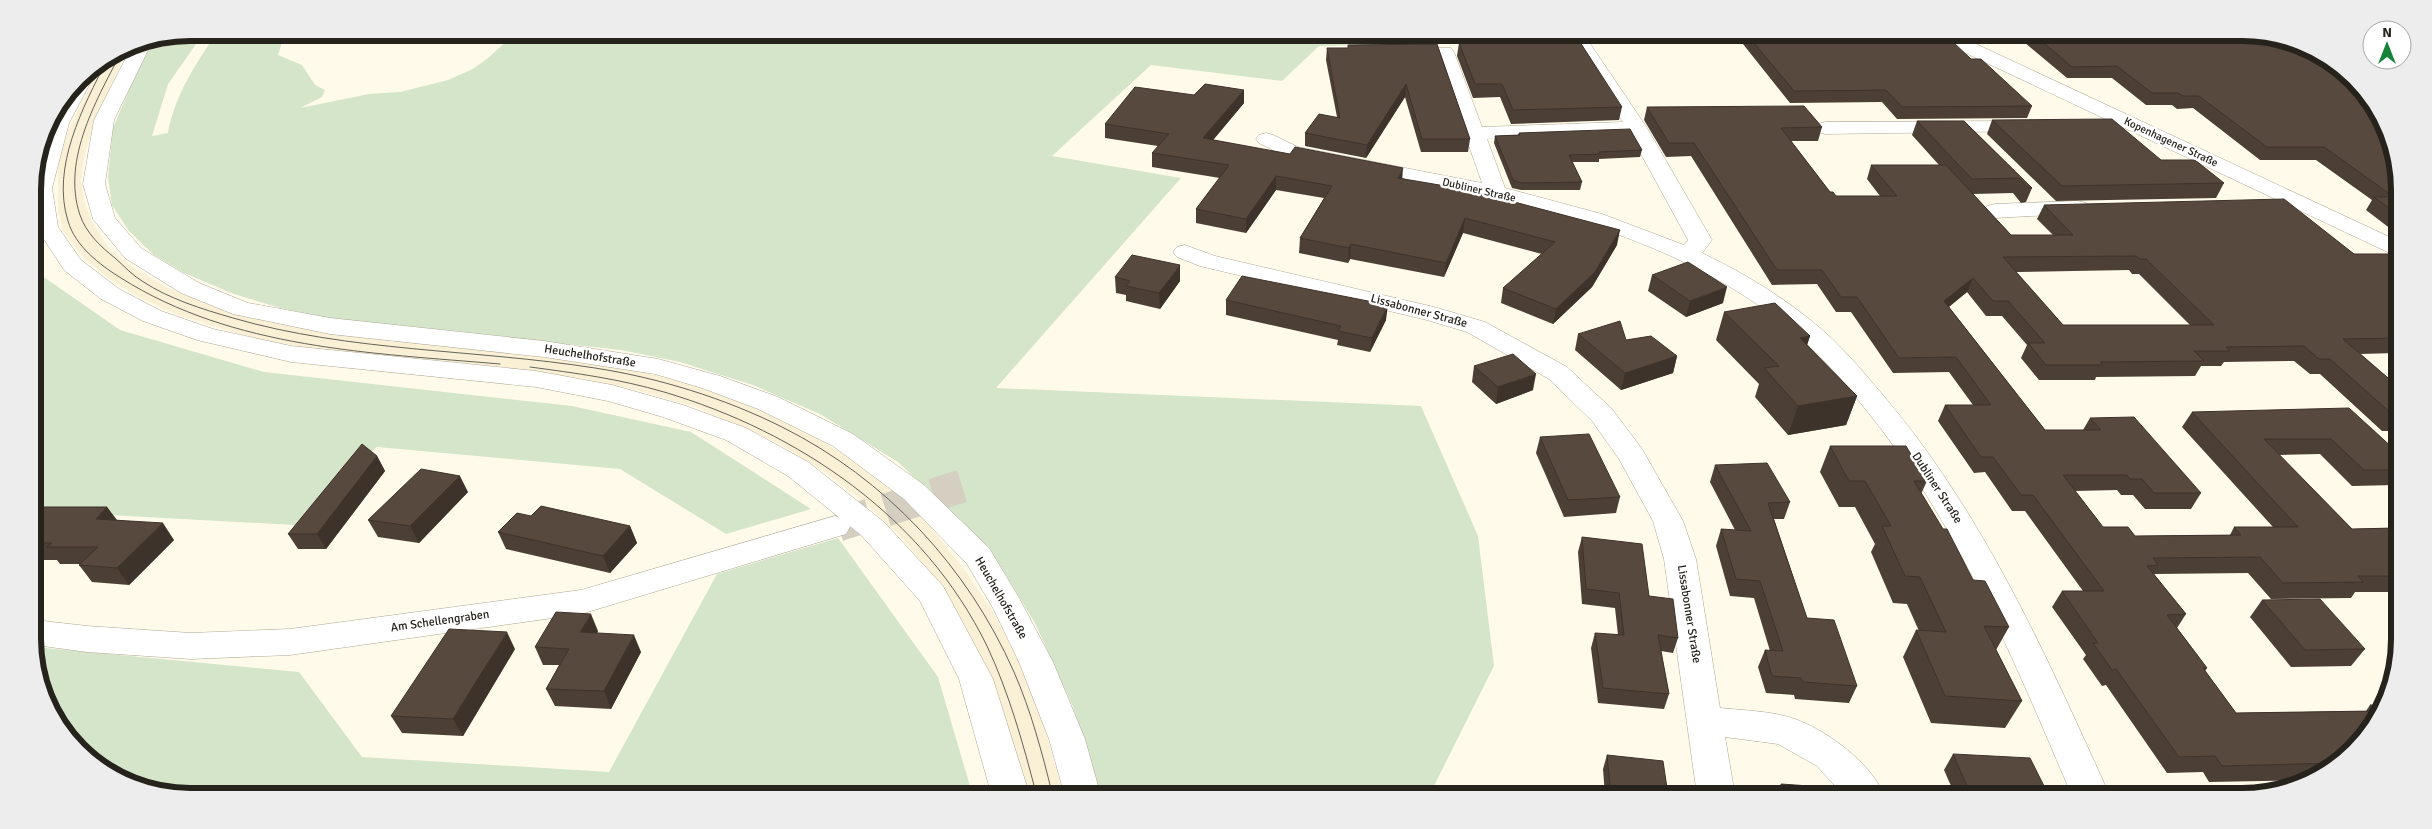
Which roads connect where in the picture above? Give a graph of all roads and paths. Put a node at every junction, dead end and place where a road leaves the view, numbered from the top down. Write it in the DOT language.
graph roads {
  1 [pos="1955,41"];
  2 [pos="1581,43"];
  3 [pos="139,51"];
  4 [pos="1445,52"];
  5 [pos="71,102"];
  6 [pos="2137,125"];
  7 [pos="2041,126"];
  8 [pos="2089,126"];
  9 [pos="1965,127"];
  10 [pos="1637,128"];
  11 [pos="1825,128"];
  12 [pos="1476,133"];
  13 [pos="1266,138"];
  14 [pos="1986,148"];
  15 [pos="42,184"];
  16 [pos="2027,188"];
  17 [pos="1496,193"];
  18 [pos="42,194"];
  19 [pos="2300,205"];
  20 [pos="2253,206"];
  21 [pos="2094,208"];
  22 [pos="2048,209"];
  23 [pos="1995,211"];
  24 [pos="2391,247"];
  25 [pos="1185,252"];
  26 [pos="1689,255"];
  27 [pos="834,526"];
  28 [pos="41,633"];
  29 [pos="1705,720"];
  30 [pos="1715,787"];
  31 [pos="1859,787"];
  32 [pos="2087,787"];
  33 [pos="1008,788"];
  34 [pos="1080,788"];
  1 -- 6 [label="street, Kopenhagener Straße"];
  2 -- 10 [label="street"];
  3 -- 34 [label="street, Heuchelhofstraße"];
  4 -- 12 [label="street"];
  5 -- 15 [label="street"];
  6 -- 8 [label="street"];
  6 -- 19 [label="street, Kopenhagener Straße"];
  7 -- 9 [label="street"];
  9 -- 11 [label="street"];
  9 -- 14 [label="street"];
  10 -- 12 [label="street"];
  10 -- 26 [label="street"];
  12 -- 17 [label="street"];
  13 -- 17 [label="street, Dubliner Straße"];
  16 -- 22 [label="street"];
  17 -- 26 [label="street, Dubliner Straße"];
  18 -- 33 [label="street"];
  19 -- 20 [label="street"];
  19 -- 24 [label="street, Kopenhagener Straße"];
  21 -- 22 [label="street"];
  22 -- 23 [label="street"];
  25 -- 29 [label="street, Lissabonner Straße"];
  26 -- 32 [label="street, Dubliner Straße"];
  27 -- 28 [label="street, Am Schellengraben"];
  29 -- 30 [label="street, Lissabonner Straße"];
  29 -- 31 [label="street"];
}
